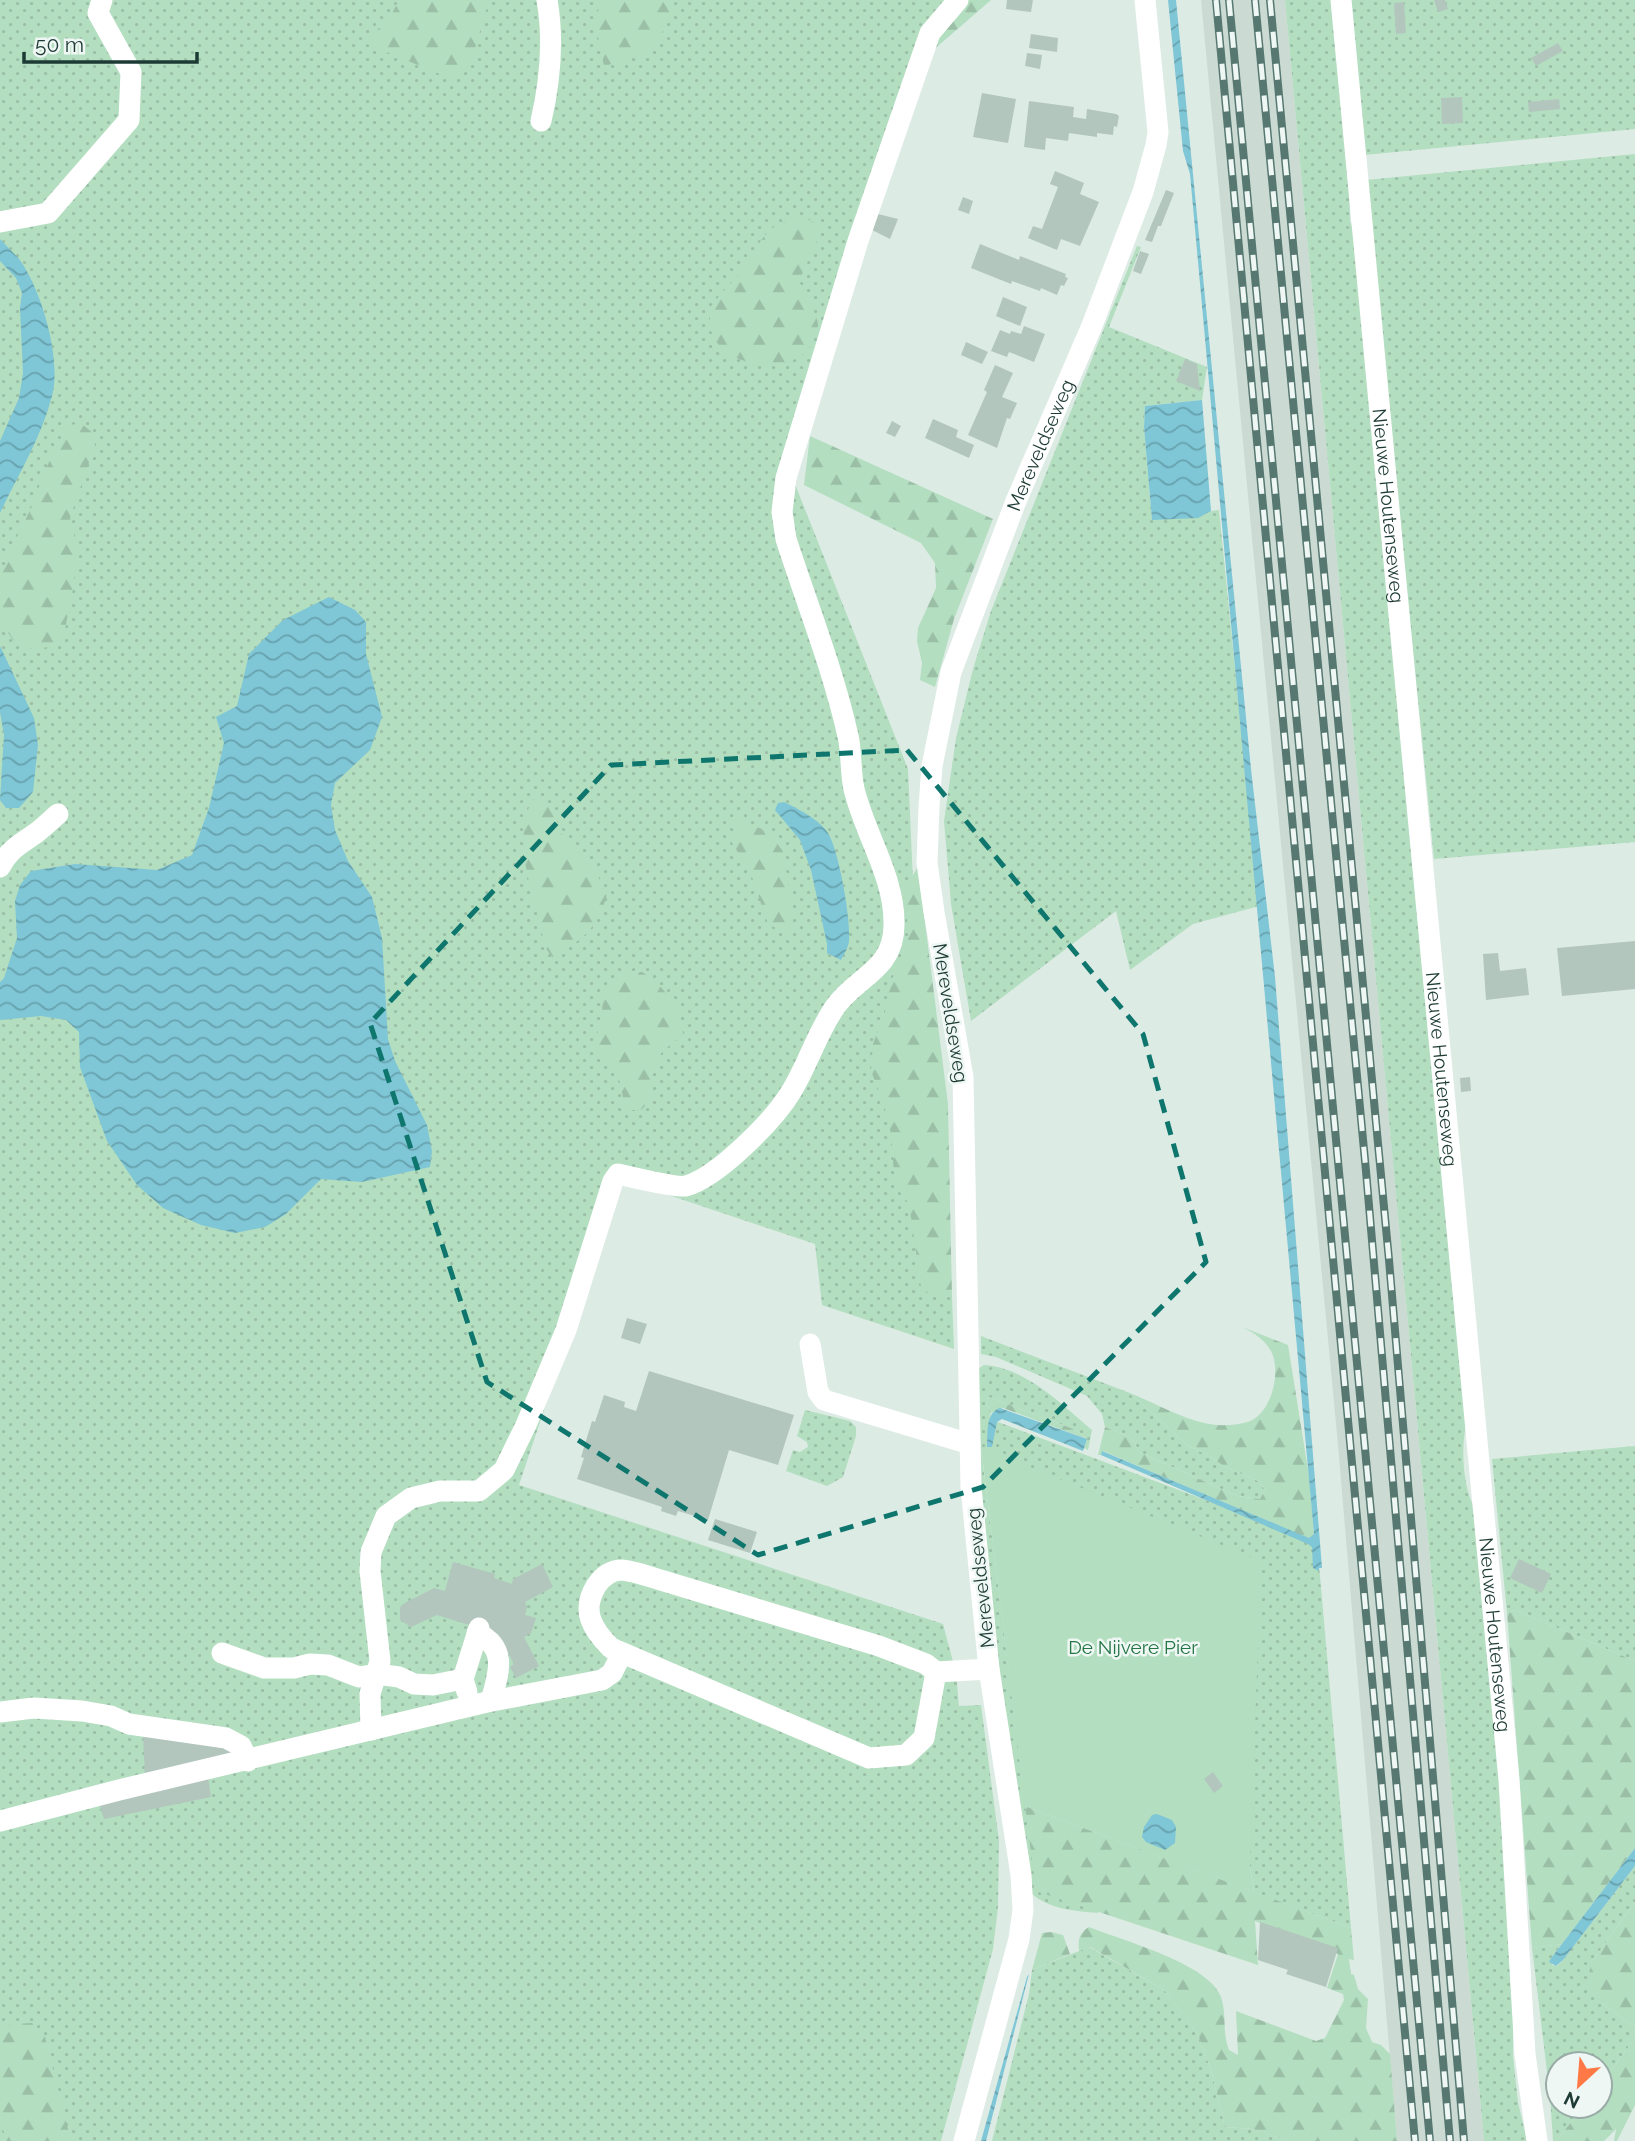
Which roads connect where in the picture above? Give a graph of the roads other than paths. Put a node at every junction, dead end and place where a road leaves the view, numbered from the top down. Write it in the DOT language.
graph roads {
  1 [pos="102,0"];
  2 [pos="547,0"];
  3 [pos="958,0"];
  4 [pos="1145,0"];
  5 [pos="1341,0"];
  6 [pos="541,121"];
  7 [pos="0,222"];
  8 [pos="58,814"];
  9 [pos="0,867"];
  10 [pos="810,1344"];
  11 [pos="970,1444"];
  12 [pos="222,1653"];
  13 [pos="622,1653"];
  14 [pos="989,1670"];
  15 [pos="936,1672"];
  16 [pos="377,1674"];
  17 [pos="463,1679"];
  18 [pos="482,1703"];
  19 [pos="0,1712"];
  20 [pos="371,1730"];
  21 [pos="247,1760"];
  22 [pos="0,1821"];
  23 [pos="964,2141"];
  24 [pos="1536,2141"];
  1 -- 7 [label="street"];
  2 -- 6 [label="street"];
  3 -- 16 [label="street"];
  4 -- 11 [label="street, Mereveldseweg"];
  5 -- 24 [label="street, Nieuwe Houtenseweg"];
  8 -- 9 [label="street"];
  10 -- 11 [label="street"];
  11 -- 14 [label="street, Mereveldseweg"];
  12 -- 16 [label="street"];
  13 -- 15 [label="street"];
  13 -- 15 [label="street"];
  13 -- 18 [label="street"];
  14 -- 15 [label="street"];
  14 -- 23 [label="street, Mereveldseweg"];
  16 -- 17 [label="street"];
  16 -- 20 [label="street"];
  17 -- 18 [label="street"];
  17 -- 18 [label="street"];
  18 -- 20 [label="street"];
  19 -- 21 [label="street"];
  20 -- 21 [label="street"];
  21 -- 22 [label="street"];
}
